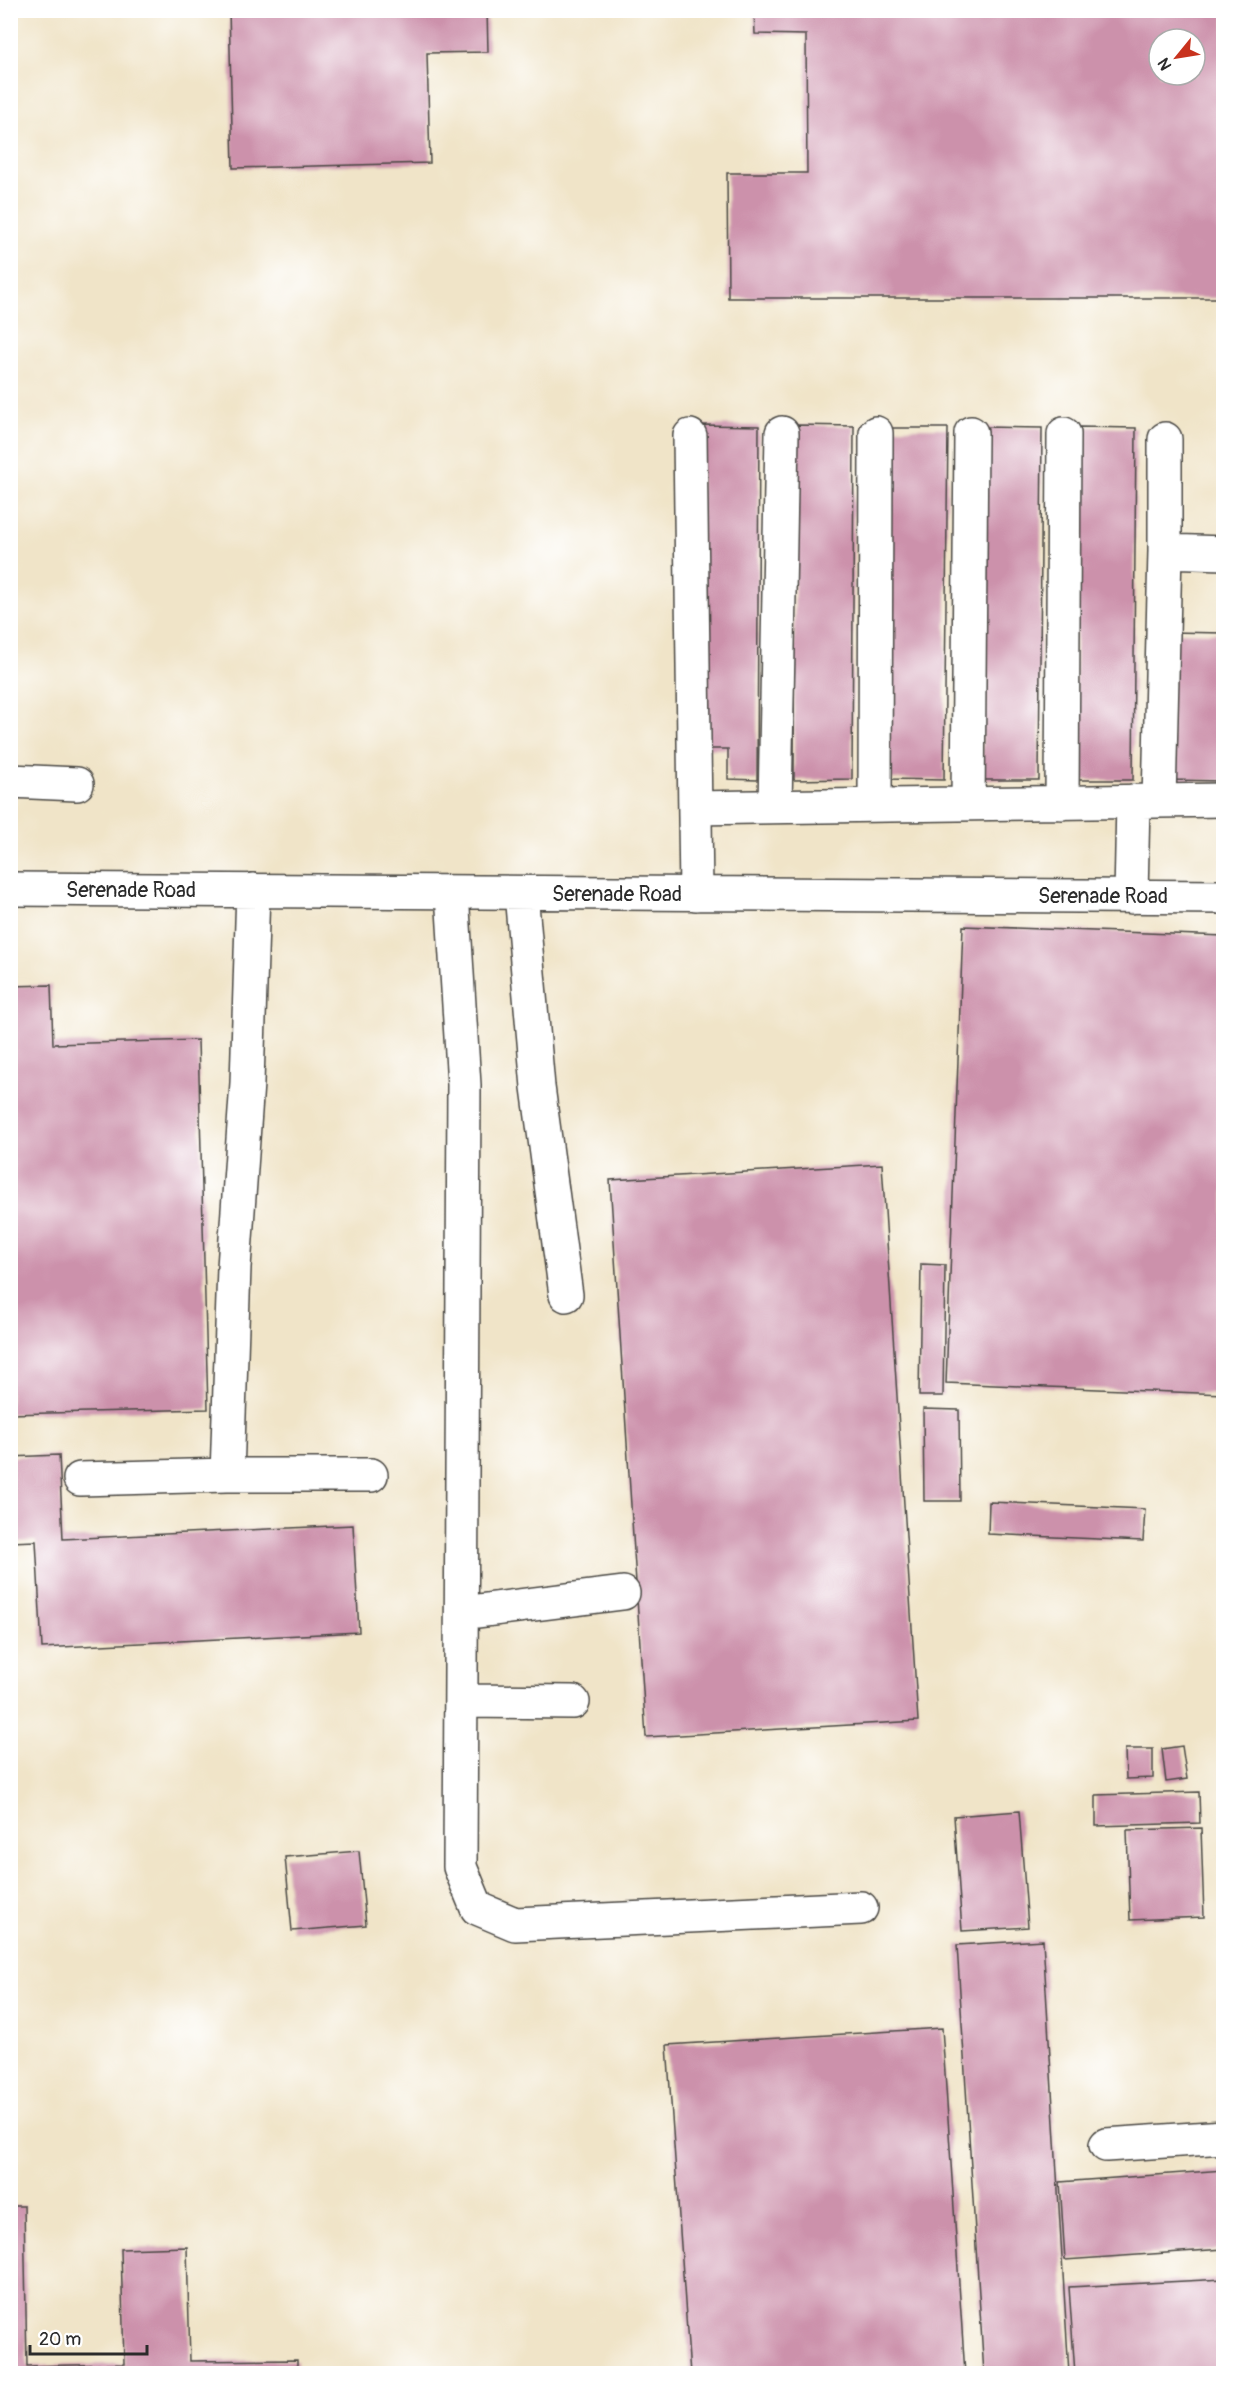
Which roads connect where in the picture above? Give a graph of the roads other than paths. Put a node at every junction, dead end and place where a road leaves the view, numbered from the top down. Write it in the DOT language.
graph roads {
  1 [pos="782,433"];
  2 [pos="876,433"];
  3 [pos="971,433"];
  4 [pos="1064,434"];
  5 [pos="690,436"];
  6 [pos="1166,439"];
  7 [pos="1166,551"];
  8 [pos="1224,552"];
  9 [pos="10,781"];
  10 [pos="77,784"];
  11 [pos="1224,800"];
  12 [pos="1146,801"];
  13 [pos="1062,803"];
  14 [pos="968,804"];
  15 [pos="875,805"];
  16 [pos="775,806"];
  17 [pos="695,808"];
  18 [pos="10,889"];
  19 [pos="253,890"];
  20 [pos="452,893"];
  21 [pos="522,893"];
  22 [pos="696,894"];
  23 [pos="1131,897"];
  24 [pos="1224,897"];
  25 [pos="566,1295"];
  26 [pos="227,1475"];
  27 [pos="371,1475"];
  28 [pos="80,1479"];
  29 [pos="623,1593"];
  30 [pos="462,1613"];
  31 [pos="461,1701"];
  32 [pos="573,1702"];
  33 [pos="861,1908"];
  34 [pos="1224,2137"];
  35 [pos="1106,2145"];
  1 -- 16 [label="street"];
  2 -- 15 [label="street"];
  3 -- 14 [label="street"];
  4 -- 13 [label="street"];
  5 -- 17 [label="street"];
  6 -- 7 [label="street"];
  7 -- 8 [label="street"];
  7 -- 12 [label="street"];
  9 -- 10 [label="street"];
  11 -- 12 [label="street"];
  12 -- 13 [label="street"];
  12 -- 23 [label="street"];
  13 -- 14 [label="street"];
  14 -- 15 [label="street"];
  15 -- 16 [label="street"];
  16 -- 17 [label="street"];
  17 -- 22 [label="street"];
  18 -- 19 [label="street, Serenade Road"];
  19 -- 20 [label="street, Serenade Road"];
  19 -- 26 [label="street"];
  20 -- 21 [label="street, Serenade Road"];
  20 -- 30 [label="street"];
  21 -- 22 [label="street, Serenade Road"];
  21 -- 25 [label="street"];
  22 -- 23 [label="street, Serenade Road"];
  23 -- 24 [label="street, Serenade Road"];
  26 -- 27 [label="street"];
  26 -- 28 [label="street"];
  29 -- 30 [label="street"];
  30 -- 31 [label="street"];
  31 -- 32 [label="street"];
  31 -- 33 [label="street"];
  34 -- 35 [label="street"];
}
